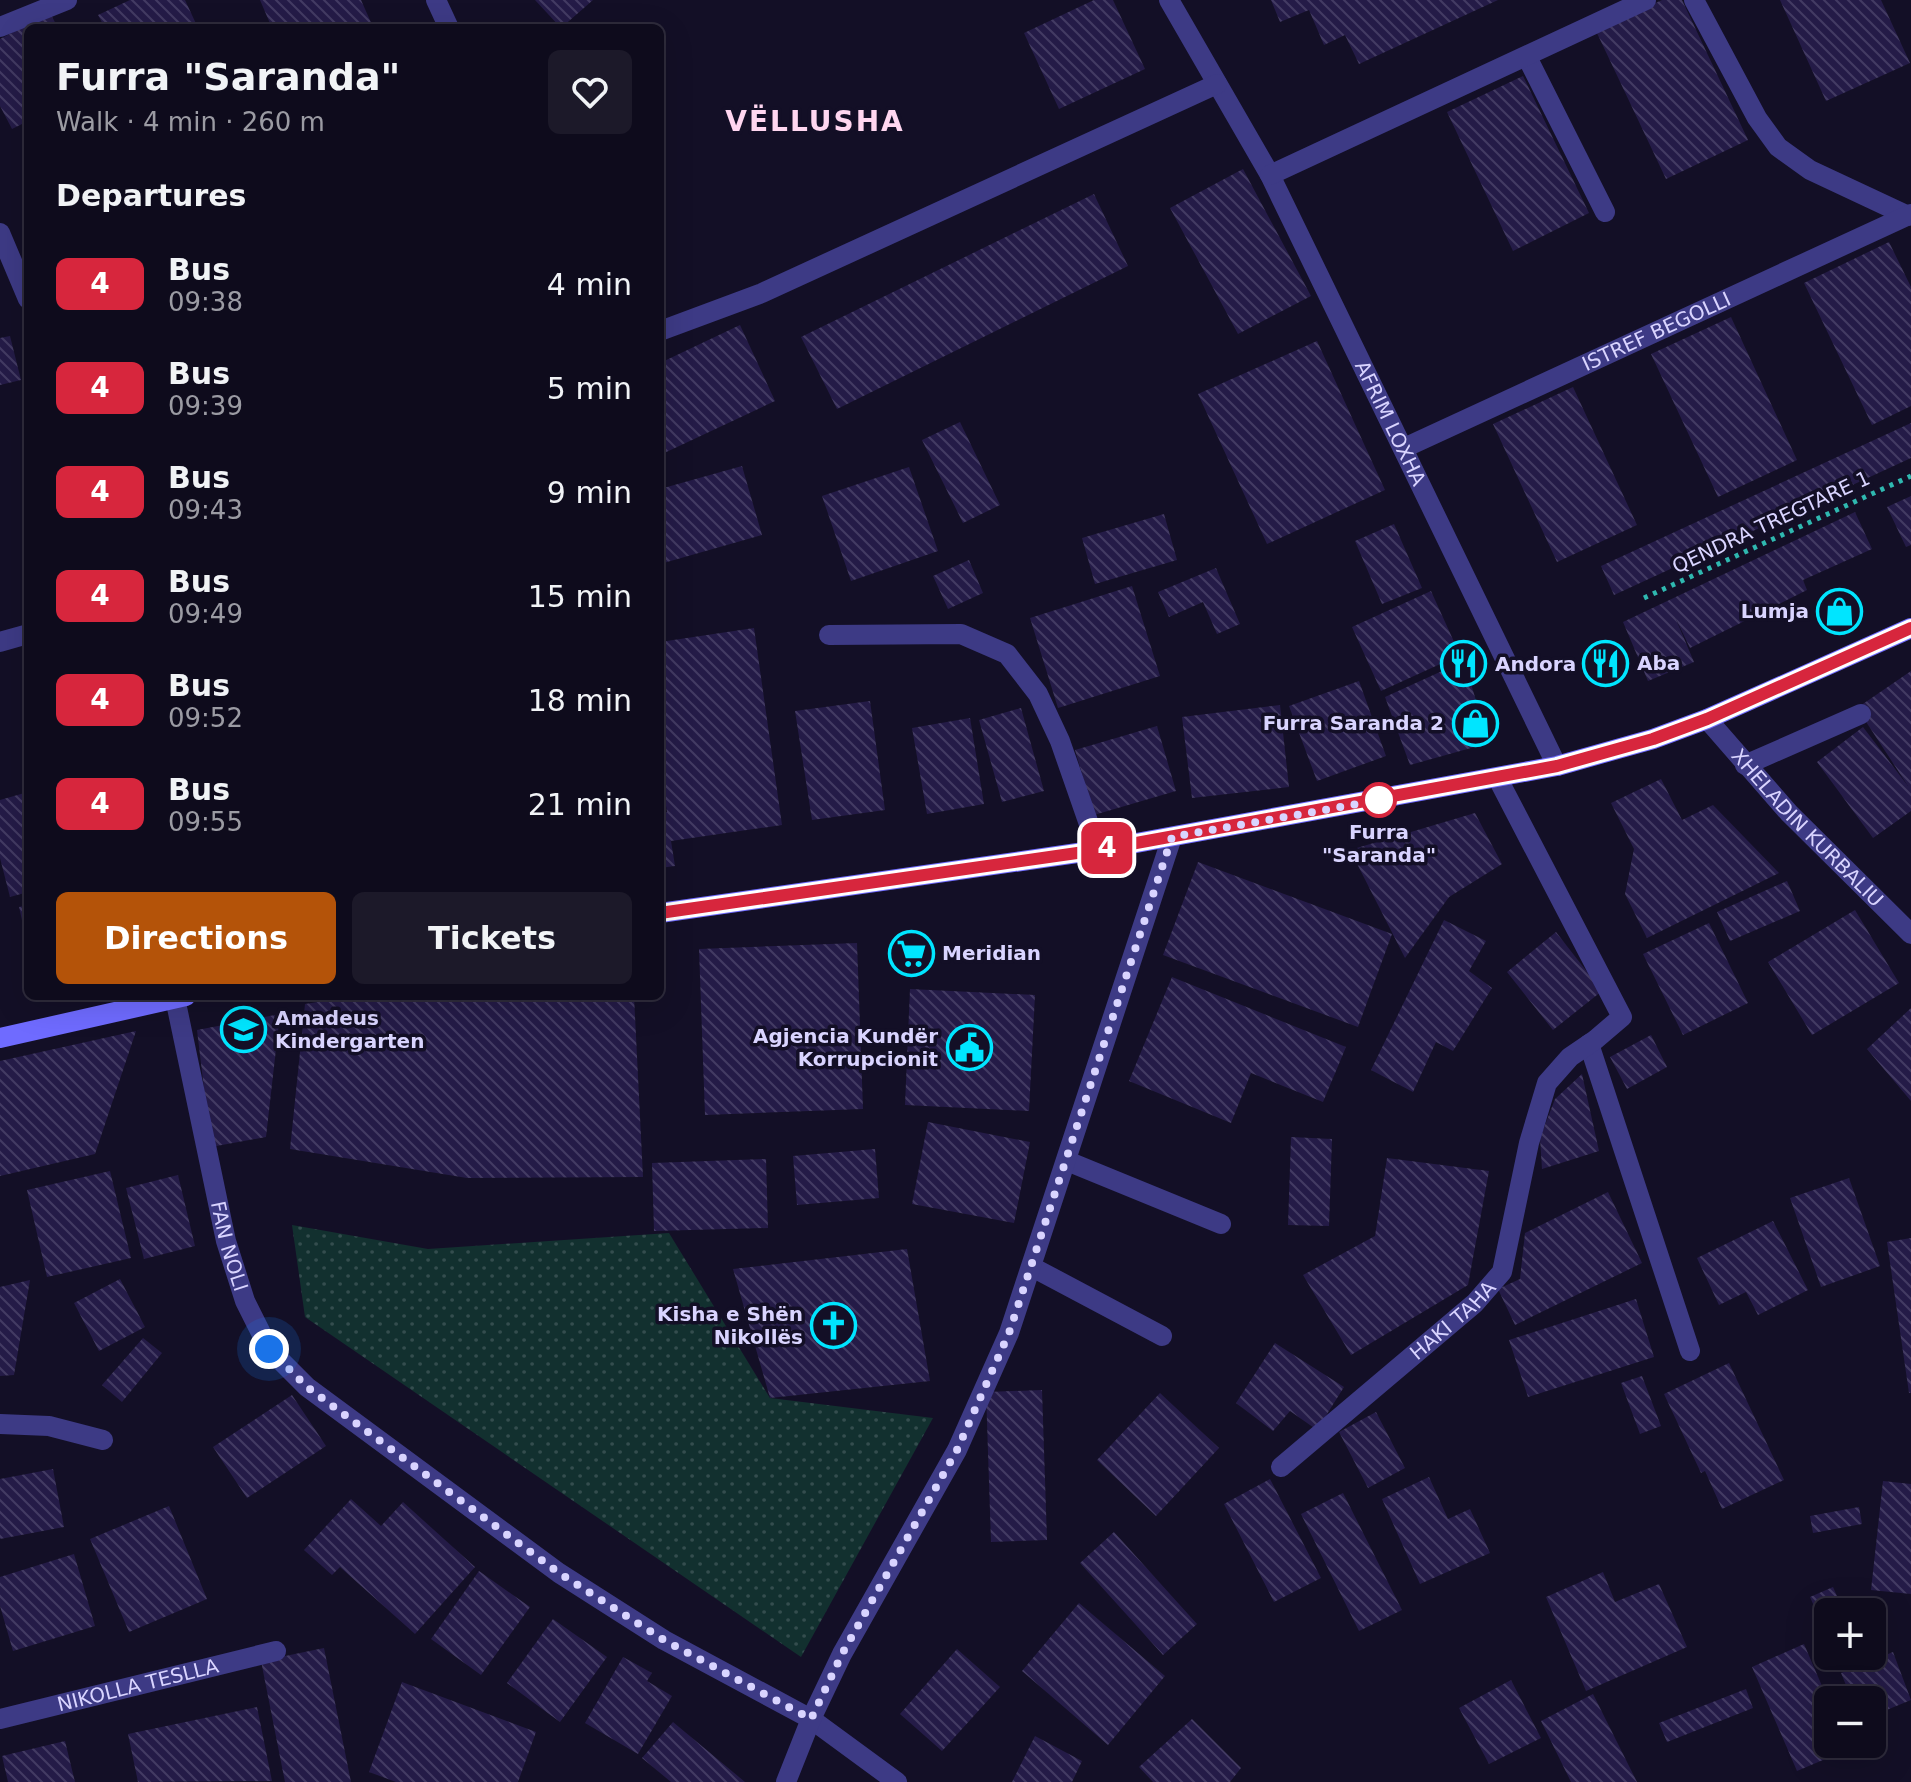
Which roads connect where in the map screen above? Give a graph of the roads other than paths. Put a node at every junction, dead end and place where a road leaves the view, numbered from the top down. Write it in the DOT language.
graph roads {
  1 [pos="67,0"];
  2 [pos="436,0"];
  3 [pos="1169,0"];
  4 [pos="1646,0"];
  5 [pos="1694,0"];
  6 [pos="447,24"];
  7 [pos="0,27"];
  8 [pos="1527,57"];
  9 [pos="1217,84"];
  10 [pos="1270,175"];
  11 [pos="1605,212"];
  12 [pos="1909,215"];
  13 [pos="0,233"];
  14 [pos="24,290"];
  15 [pos="664,330"];
  16 [pos="1404,448"];
  17 [pos="1911,628"];
  18 [pos="24,635"];
  19 [pos="829,635"];
  20 [pos="0,642"];
  21 [pos="1861,714"];
  22 [pos="1707,719"];
  23 [pos="1745,765"];
  24 [pos="1557,766"];
  25 [pos="1498,779"];
  26 [pos="1172,837"];
  27 [pos="1098,850"];
  28 [pos="664,912"];
  29 [pos="1911,934"];
  30 [pos="167,1000"];
  31 [pos="181,1000"];
  32 [pos="0,1038"];
  33 [pos="1589,1044"];
  34 [pos="1067,1161"];
  35 [pos="1221,1224"];
  36 [pos="1032,1267"];
  37 [pos="1162,1336"];
  38 [pos="1690,1351"];
  39 [pos="0,1424"];
  40 [pos="103,1440"];
  41 [pos="1281,1467"];
  42 [pos="276,1651"];
  43 [pos="0,1719"];
  44 [pos="811,1719"];
  45 [pos="786,1782"];
  46 [pos="897,1782"];
  1 -- 7 [label="street"];
  2 -- 6 [label="street"];
  3 -- 9 [label="street, AFRIM LOXHA"];
  4 -- 8 [label="street"];
  5 -- 12 [label="street, ISTREF BEGOLLI"];
  8 -- 10 [label="street"];
  8 -- 11 [label="street"];
  9 -- 10 [label="street, AFRIM LOXHA"];
  9 -- 15 [label="street"];
  10 -- 16 [label="street, AFRIM LOXHA"];
  12 -- 16 [label="street, ISTREF BEGOLLI"];
  13 -- 14 [label="street"];
  16 -- 24 [label="street, AFRIM LOXHA"];
  17 -- 22 [label="street"];
  18 -- 20 [label="street"];
  19 -- 27 [label="street"];
  21 -- 23 [label="street"];
  22 -- 23 [label="street, XHELADIN KURBALIU"];
  22 -- 24 [label="street"];
  23 -- 29 [label="street, XHELADIN KURBALIU"];
  24 -- 25 [label="street"];
  25 -- 26 [label="street"];
  25 -- 33 [label="street, HAKI TAHA"];
  26 -- 27 [label="street"];
  26 -- 34 [label="street"];
  27 -- 28 [label="street"];
  30 -- 32 [label="street"];
  31 -- 44 [label="street, FAN NOLI"];
  33 -- 38 [label="street"];
  33 -- 41 [label="street, HAKI TAHA"];
  34 -- 35 [label="street"];
  34 -- 36 [label="street"];
  36 -- 37 [label="street"];
  36 -- 44 [label="street"];
  39 -- 40 [label="street"];
  42 -- 43 [label="street, NIKOLLA TESLLA"];
  44 -- 45 [label="street"];
  44 -- 46 [label="street, FAN NOLI"];
}
